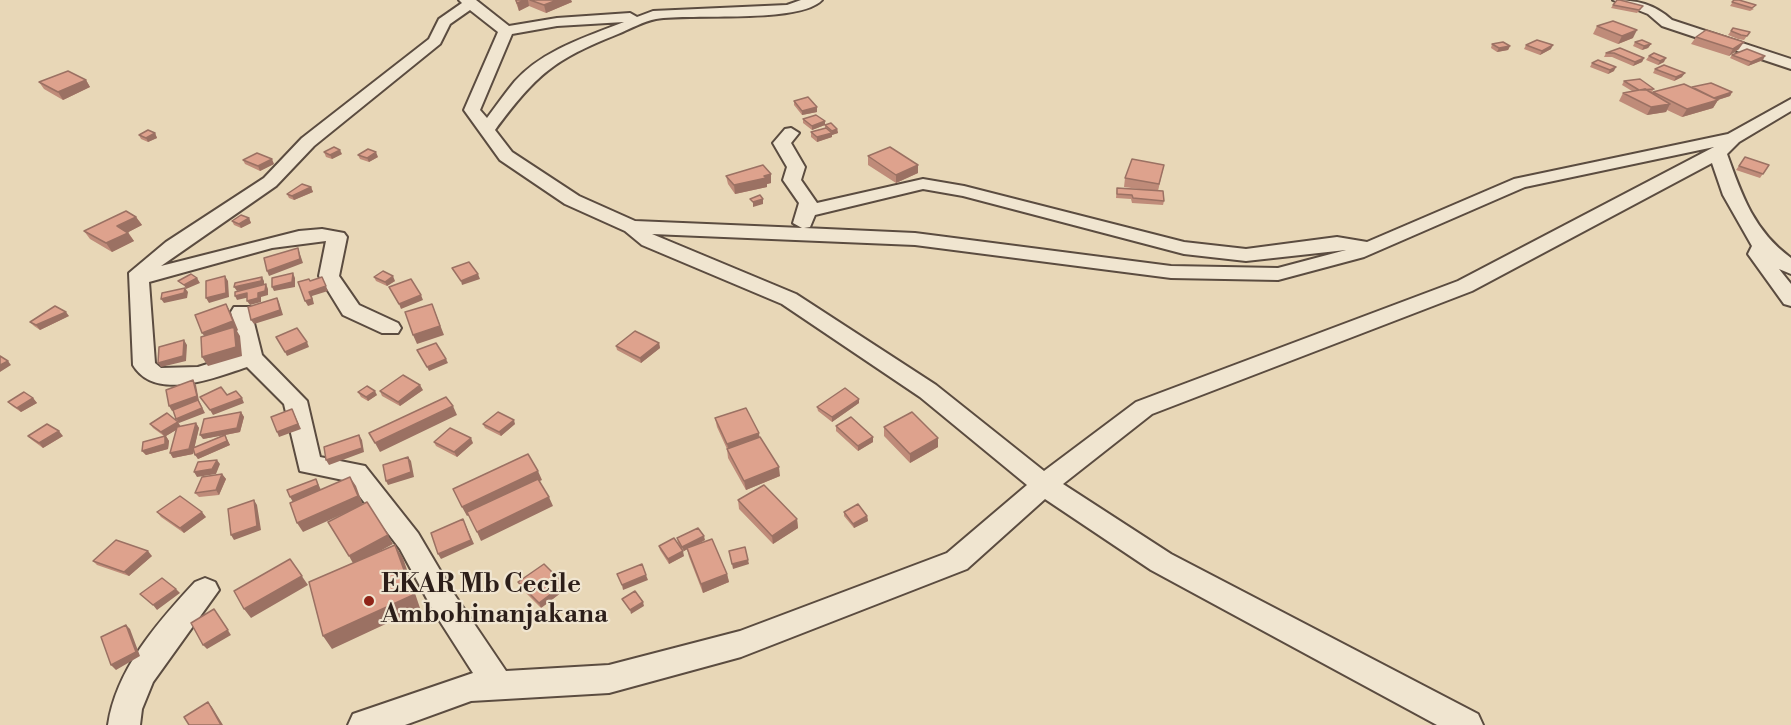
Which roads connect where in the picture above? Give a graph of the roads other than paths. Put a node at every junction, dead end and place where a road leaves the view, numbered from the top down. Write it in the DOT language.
graph roads {
  1 [pos="815,0"];
  2 [pos="1620,0"];
  3 [pos="468,1"];
  4 [pos="653,15"];
  5 [pos="506,31"];
  6 [pos="1791,64"];
  7 [pos="1791,104"];
  8 [pos="487,129"];
  9 [pos="791,133"];
  10 [pos="1725,145"];
  11 [pos="806,211"];
  12 [pos="632,228"];
  13 [pos="801,234"];
  14 [pos="1372,246"];
  15 [pos="1762,246"];
  16 [pos="1791,268"];
  17 [pos="139,278"];
  18 [pos="1791,299"];
  19 [pos="243,312"];
  20 [pos="390,328"];
  21 [pos="251,357"];
  22 [pos="1044,485"];
  23 [pos="205,590"];
  24 [pos="499,686"];
  25 [pos="124,725"];
  26 [pos="364,725"];
  27 [pos="1467,725"];
  1 -- 4 [label="street"];
  2 -- 6 [label="street"];
  3 -- 5 [label="street"];
  3 -- 17 [label="street"];
  4 -- 5 [label="street"];
  4 -- 8 [label="street"];
  5 -- 8 [label="street"];
  7 -- 10 [label="street"];
  8 -- 12 [label="street"];
  9 -- 11 [label="street"];
  10 -- 14 [label="street"];
  10 -- 15 [label="street"];
  10 -- 22 [label="street"];
  11 -- 13 [label="street"];
  11 -- 14 [label="street"];
  12 -- 13 [label="street"];
  12 -- 22 [label="street"];
  13 -- 14 [label="street"];
  15 -- 16 [label="street"];
  15 -- 18 [label="street"];
  17 -- 20 [label="street"];
  17 -- 21 [label="street"];
  19 -- 21 [label="street"];
  21 -- 24 [label="street"];
  22 -- 24 [label="street"];
  22 -- 27 [label="street"];
  23 -- 25 [label="street"];
  24 -- 26 [label="street"];
}
